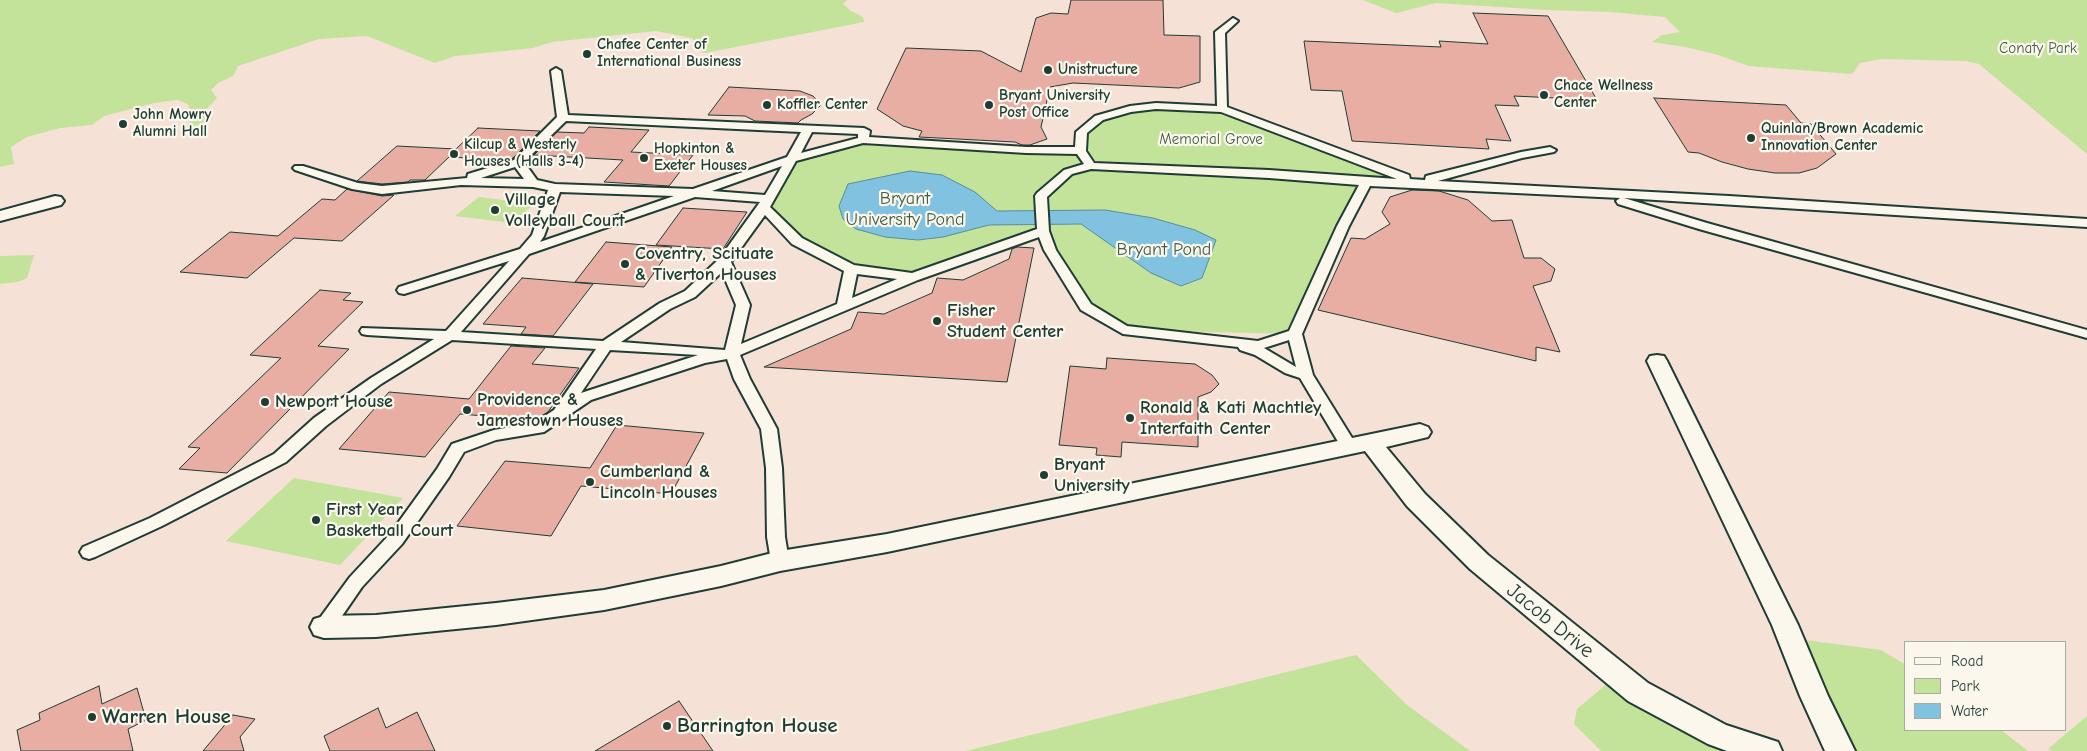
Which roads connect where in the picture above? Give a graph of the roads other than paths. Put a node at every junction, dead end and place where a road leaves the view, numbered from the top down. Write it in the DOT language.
graph roads {
  1 [pos="1233,21"];
  2 [pos="556,71"];
  3 [pos="1222,109"];
  4 [pos="563,118"];
  5 [pos="808,128"];
  6 [pos="863,140"];
  7 [pos="1550,150"];
  8 [pos="1080,151"];
  9 [pos="792,159"];
  10 [pos="518,162"];
  11 [pos="1091,166"];
  12 [pos="299,168"];
  13 [pos="462,181"];
  14 [pos="1366,182"];
  15 [pos="533,183"];
  16 [pos="1416,183"];
  17 [pos="555,188"];
  18 [pos="695,193"];
  19 [pos="1603,194"];
  20 [pos="55,201"];
  21 [pos="766,203"];
  22 [pos="0,216"];
  23 [pos="2087,223"];
  24 [pos="1043,231"];
  25 [pos="523,252"];
  26 [pos="724,262"];
  27 [pos="851,269"];
  28 [pos="913,277"];
  29 [pos="404,290"];
  30 [pos="844,306"];
  31 [pos="367,331"];
  32 [pos="1295,334"];
  33 [pos="2087,334"];
  34 [pos="451,335"];
  35 [pos="1228,342"];
  36 [pos="606,345"];
  37 [pos="732,353"];
  38 [pos="1657,361"];
  39 [pos="1306,375"];
  40 [pos="558,415"];
  41 [pos="1420,432"];
  42 [pos="1360,444"];
  43 [pos="89,552"];
  44 [pos="780,561"];
  45 [pos="324,627"];
  46 [pos="1767,751"];
  47 [pos="1840,751"];
  1 -- 3 [label="street"];
  2 -- 4 [label="street"];
  3 -- 8 [label="street"];
  3 -- 16 [label="street"];
  4 -- 5 [label="street"];
  4 -- 10 [label="street"];
  5 -- 6 [label="street"];
  5 -- 9 [label="street"];
  6 -- 8 [label="street"];
  6 -- 9 [label="street"];
  7 -- 16 [label="street"];
  8 -- 11 [label="street"];
  9 -- 18 [label="street"];
  9 -- 21 [label="street"];
  10 -- 13 [label="street"];
  10 -- 15 [label="street"];
  11 -- 14 [label="street"];
  11 -- 24 [label="street"];
  12 -- 13 [label="street"];
  13 -- 15 [label="street"];
  14 -- 16 [label="street"];
  14 -- 32 [label="street"];
  15 -- 17 [label="street"];
  16 -- 19 [label="street"];
  17 -- 18 [label="street"];
  17 -- 25 [label="street"];
  18 -- 21 [label="street"];
  18 -- 25 [label="street"];
  19 -- 23 [label="street"];
  19 -- 33 [label="street"];
  20 -- 22 [label="street"];
  21 -- 26 [label="street"];
  21 -- 27 [label="street"];
  24 -- 28 [label="street"];
  24 -- 35 [label="street"];
  25 -- 29 [label="street"];
  25 -- 34 [label="street"];
  26 -- 36 [label="street"];
  26 -- 37 [label="street"];
  27 -- 28 [label="street"];
  27 -- 30 [label="street"];
  28 -- 30 [label="street"];
  30 -- 37 [label="street"];
  31 -- 34 [label="street"];
  32 -- 35 [label="street"];
  32 -- 39 [label="street"];
  34 -- 36 [label="street"];
  34 -- 43 [label="street"];
  35 -- 39 [label="street"];
  36 -- 37 [label="street"];
  36 -- 40 [label="street"];
  37 -- 40 [label="street"];
  37 -- 44 [label="street"];
  38 -- 47 [label="street"];
  39 -- 42 [label="street"];
  40 -- 45 [label="street"];
  41 -- 42 [label="street"];
  42 -- 44 [label="street"];
  42 -- 46 [label="street, Jacob Drive"];
  44 -- 45 [label="street"];
}
